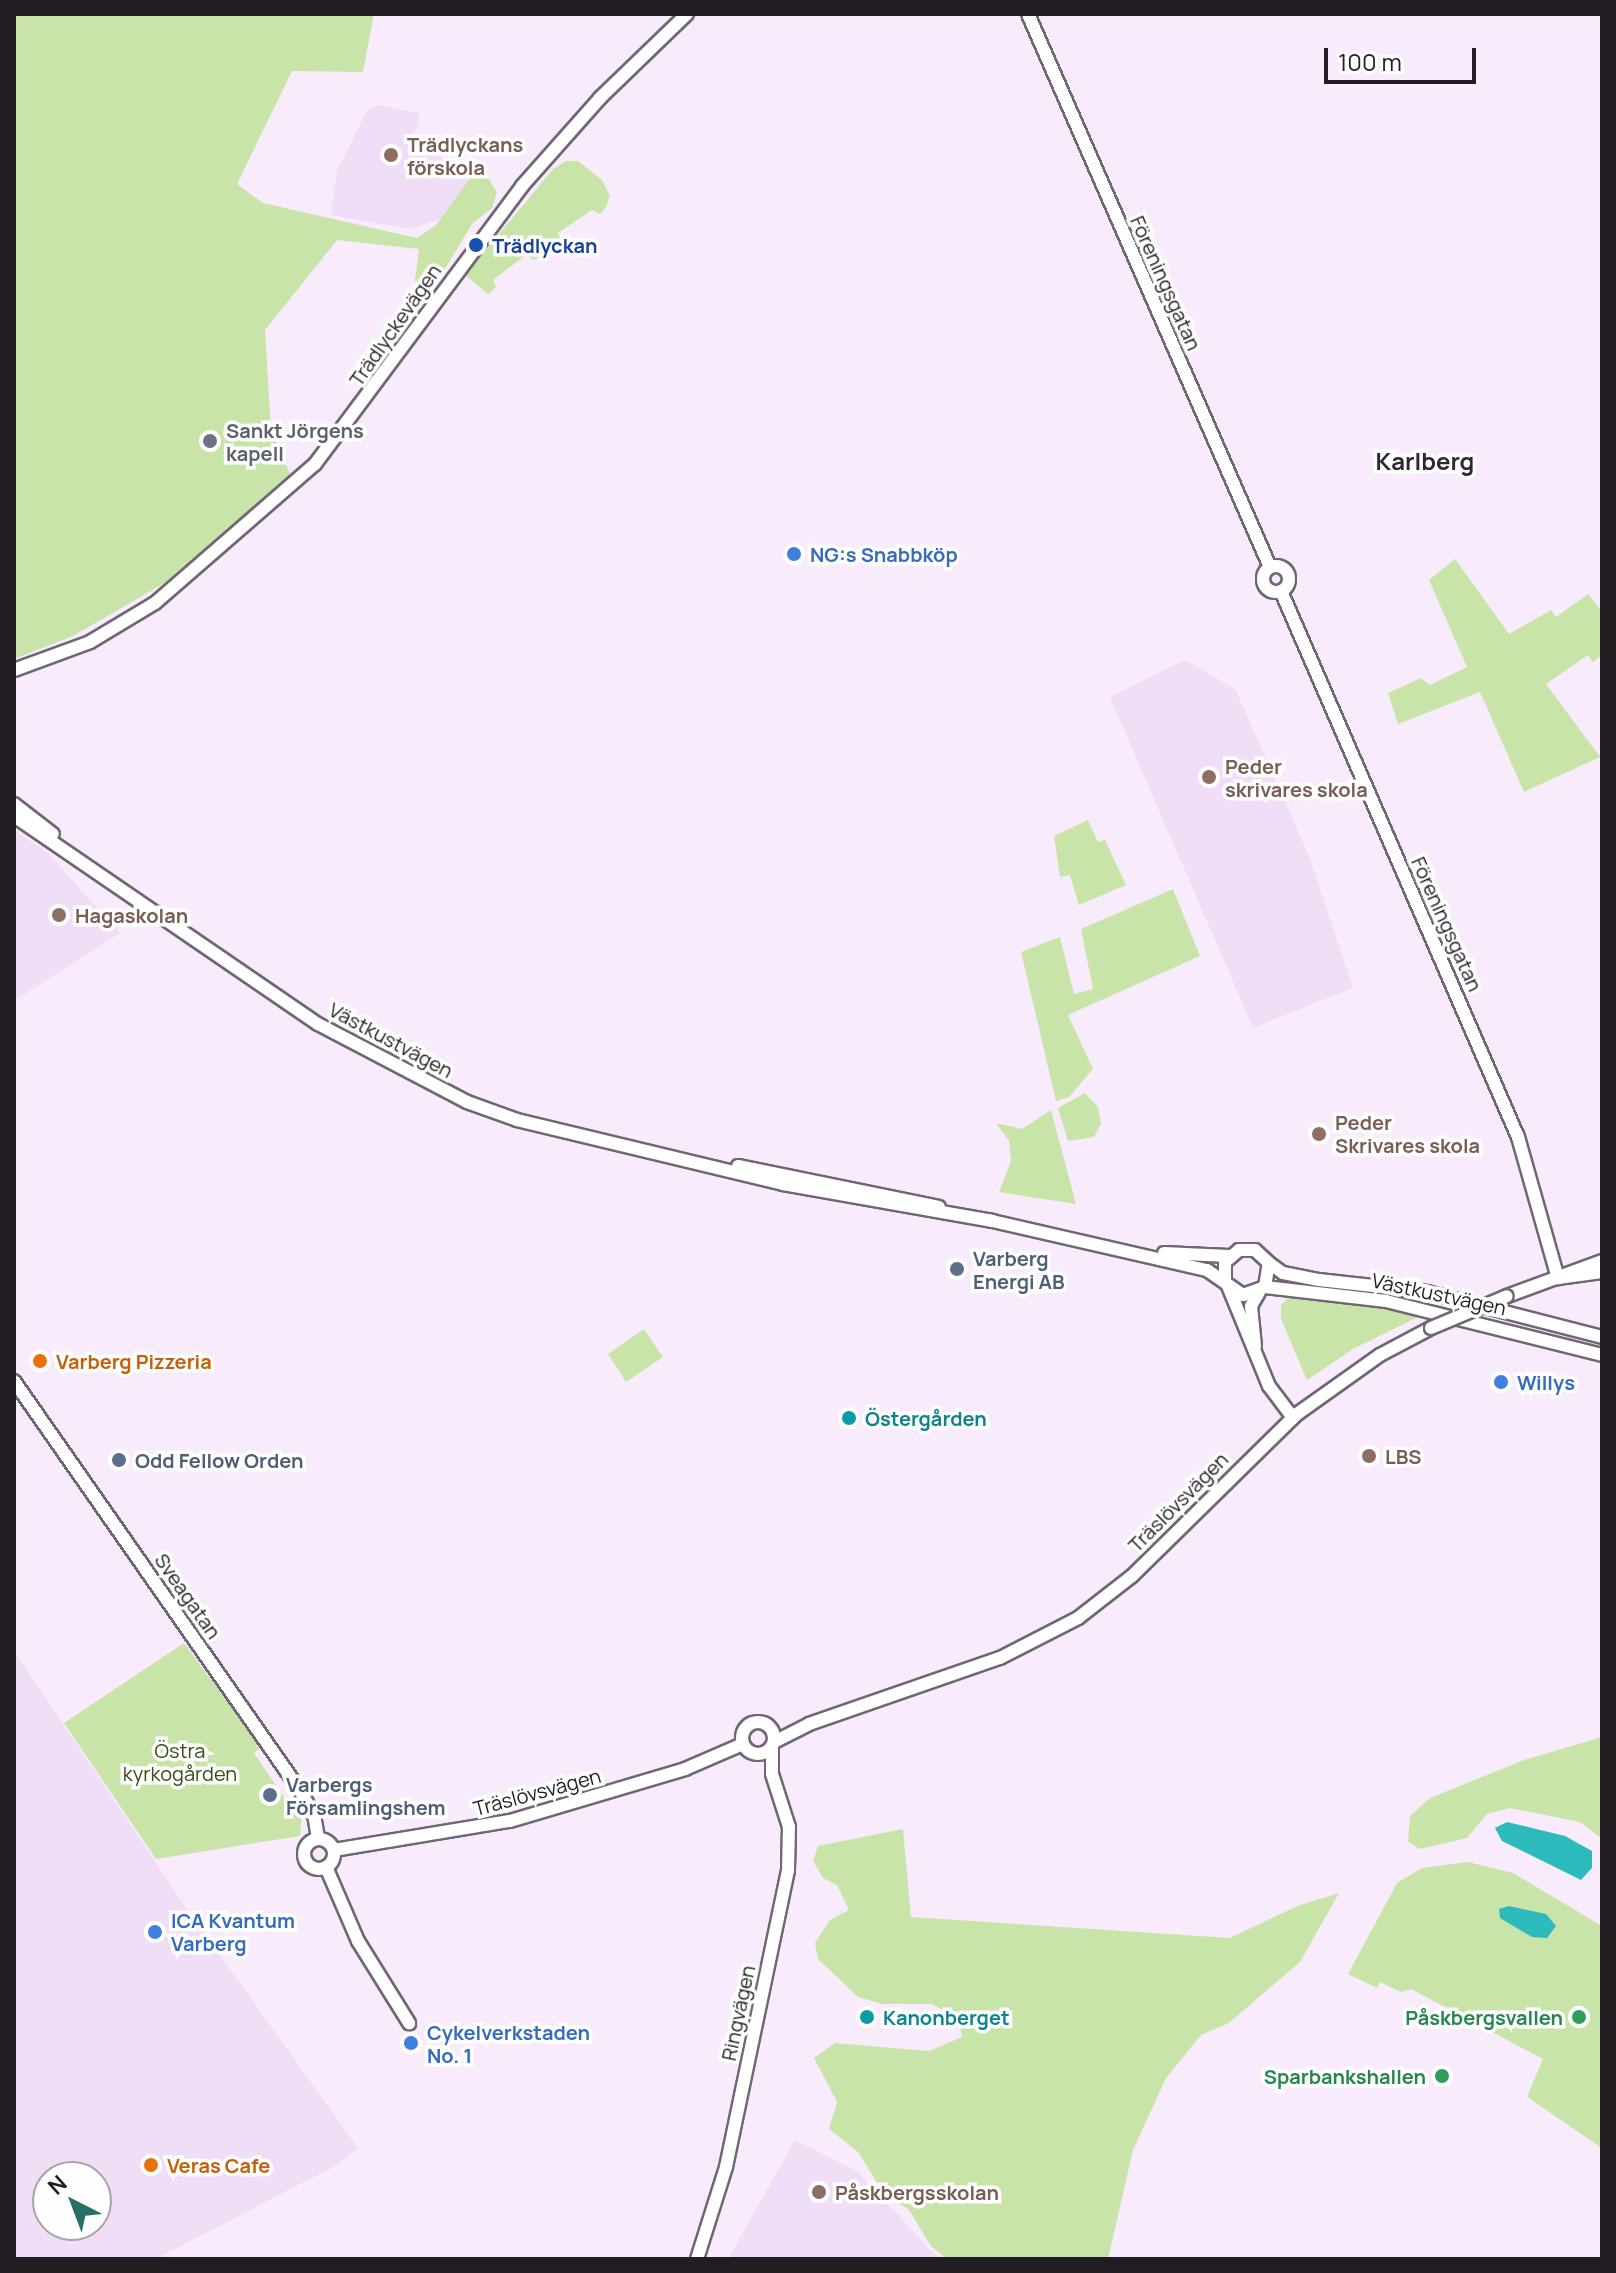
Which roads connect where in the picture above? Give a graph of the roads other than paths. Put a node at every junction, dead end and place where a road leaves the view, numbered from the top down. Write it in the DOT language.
graph roads {
  1 [pos="687,14"];
  2 [pos="1028,14"];
  3 [pos="1270,567"];
  4 [pos="1281,591"];
  5 [pos="16,671"];
  6 [pos="14,804"];
  7 [pos="14,816"];
  8 [pos="104,878"];
  9 [pos="1140,1251"];
  10 [pos="1229,1256"];
  11 [pos="1602,1261"];
  12 [pos="1269,1263"];
  13 [pos="1602,1272"];
  14 [pos="1558,1278"];
  15 [pos="1226,1284"];
  16 [pos="1263,1289"];
  17 [pos="1602,1337"];
  18 [pos="1256,1354"];
  19 [pos="1602,1355"];
  20 [pos="14,1381"];
  21 [pos="1293,1418"];
  22 [pos="772,1739"];
  23 [pos="743,1744"];
  24 [pos="755,1754"];
  25 [pos="772,1774"];
  26 [pos="318,1838"];
  27 [pos="334,1850"];
  28 [pos="326,1867"];
  29 [pos="409,2023"];
  30 [pos="697,2259"];
  1 -- 5 [label="street, Trädlyckevägen"];
  2 -- 3 [label="street, Föreningsgatan"];
  3 -- 4 [label="street, Föreningsgatan"];
  3 -- 4 [label="street, Föreningsgatan"];
  4 -- 14 [label="street, Föreningsgatan"];
  6 -- 8 [label="street, Västkustvägen"];
  7 -- 8 [label="street, Västkustvägen"];
  8 -- 9 [label="street, Västkustvägen"];
  9 -- 10 [label="street, Västkustvägen"];
  9 -- 15 [label="street, Västkustvägen"];
  10 -- 12 [label="street"];
  10 -- 15 [label="street"];
  11 -- 14 [label="street, Träslövsvägen"];
  12 -- 16 [label="street"];
  12 -- 17 [label="street, Västkustvägen"];
  13 -- 14 [label="street, Träslövsvägen"];
  14 -- 21 [label="street, Träslövsvägen, bridge"];
  15 -- 16 [label="street"];
  15 -- 18 [label="street"];
  16 -- 18 [label="street"];
  16 -- 19 [label="street, Västkustvägen"];
  18 -- 21 [label="street"];
  20 -- 26 [label="street, Sveagatan"];
  21 -- 22 [label="street, Träslövsvägen"];
  22 -- 23 [label="street, Träslövsvägen"];
  22 -- 24 [label="street"];
  22 -- 25 [label="street, Ringvägen"];
  23 -- 24 [label="street, Ringvägen"];
  23 -- 27 [label="street, Träslövsvägen"];
  24 -- 25 [label="street, Ringvägen"];
  25 -- 30 [label="street, Ringvägen"];
  26 -- 27 [label="street"];
  26 -- 28 [label="street"];
  27 -- 28 [label="street"];
  28 -- 29 [label="street"];
}
